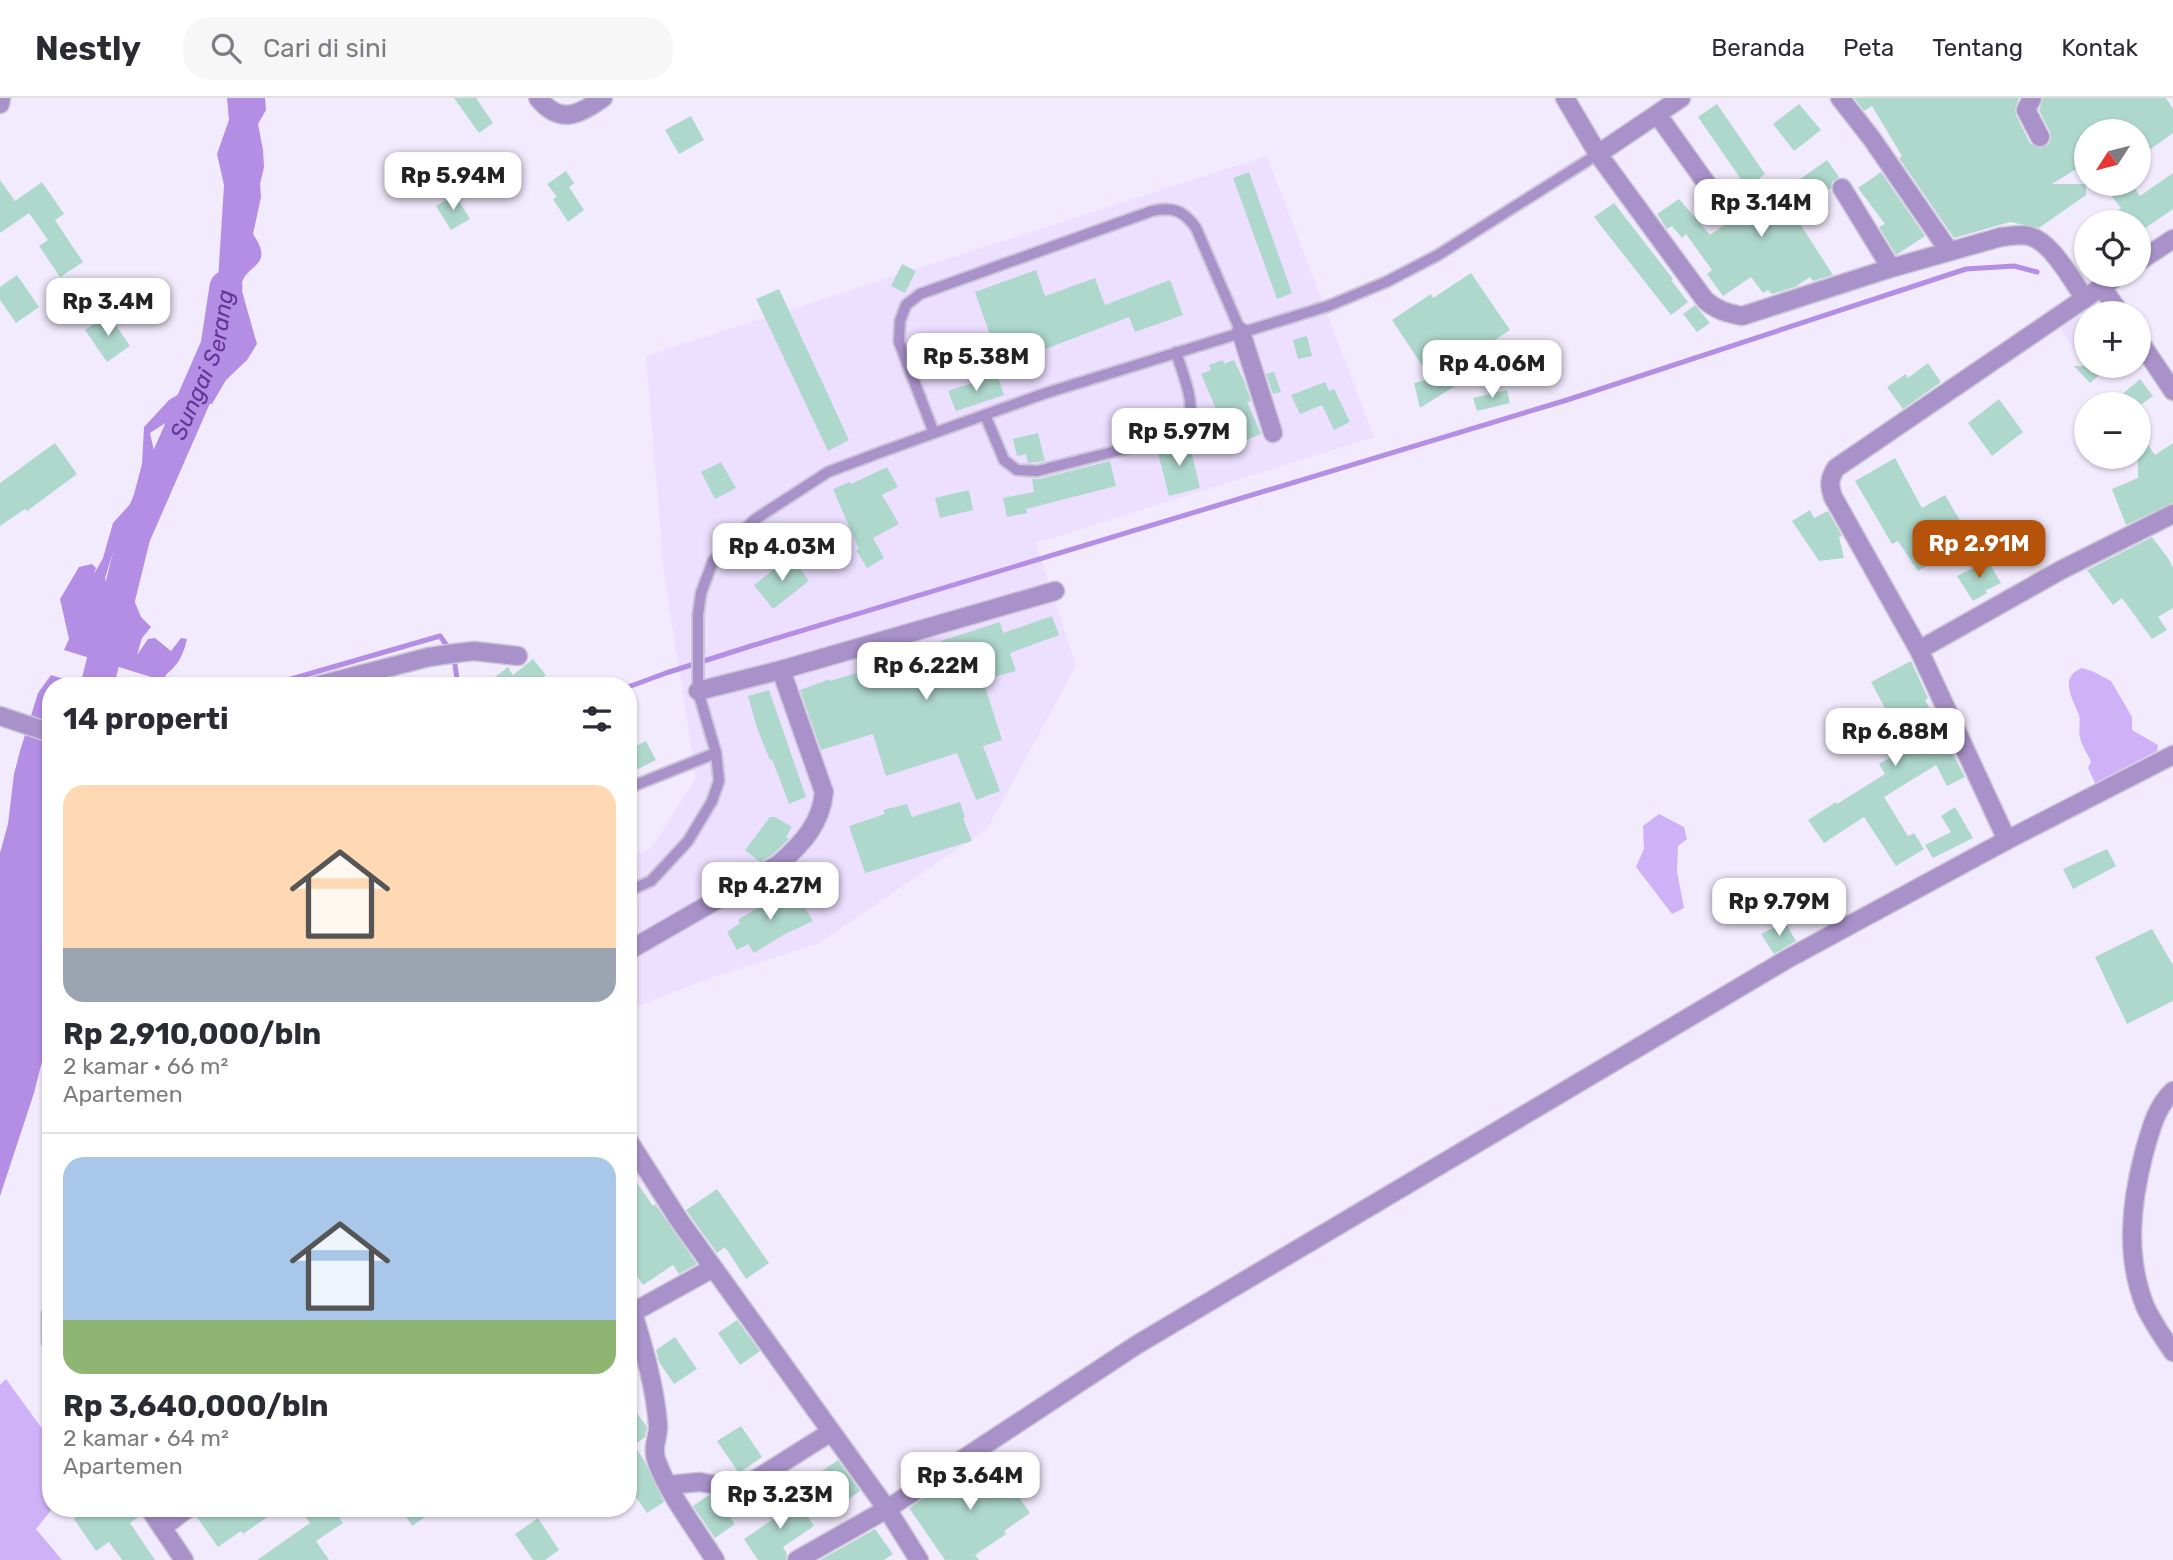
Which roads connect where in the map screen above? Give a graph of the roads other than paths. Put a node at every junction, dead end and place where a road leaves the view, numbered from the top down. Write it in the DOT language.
graph roads {
  1 [pos="1,98"];
  2 [pos="538,98"];
  3 [pos="603,98"];
  4 [pos="1565,98"];
  5 [pos="1681,98"];
  6 [pos="1840,98"];
  7 [pos="2032,98"];
  8 [pos="0,104"];
  9 [pos="1657,114"];
  10 [pos="2040,137"];
  11 [pos="1598,154"];
  12 [pos="1842,188"];
  13 [pos="1724,208"];
  14 [pos="2173,239"];
  15 [pos="1949,251"];
  16 [pos="2151,253"];
  17 [pos="1891,268"];
  18 [pos="2100,287"];
  19 [pos="2084,297"];
  20 [pos="1241,332"];
  21 [pos="1176,352"];
  22 [pos="2151,358"];
  23 [pos="2173,391"];
  24 [pos="985,415"];
  25 [pos="934,433"];
  26 [pos="1273,433"];
  27 [pos="2173,514"];
  28 [pos="1055,591"];
  29 [pos="1919,650"];
  30 [pos="518,656"];
  31 [pos="781,670"];
  32 [pos="351,677"];
  33 [pos="698,691"];
  34 [pos="4,718"];
  35 [pos="42,730"];
  36 [pos="716,753"];
  37 [pos="2173,755"];
  38 [pos="637,784"];
  39 [pos="2007,840"];
  40 [pos="637,887"];
  41 [pos="637,946"];
  42 [pos="2173,1091"];
  43 [pos="637,1154"];
  44 [pos="713,1268"];
  45 [pos="637,1311"];
  46 [pos="637,1331"];
  47 [pos="2173,1352"];
  48 [pos="831,1432"];
  49 [pos="668,1485"];
  50 [pos="887,1509"];
  51 [pos="155,1517"];
  52 [pos="176,1517"];
  53 [pos="162,1528"];
  54 [pos="184,1560"];
  55 [pos="715,1560"];
  56 [pos="797,1560"];
  57 [pos="919,1560"];
  1 -- 8 [label="street"];
  2 -- 3 [label="street"];
  4 -- 11 [label="street"];
  5 -- 9 [label="street"];
  6 -- 15 [label="street"];
  7 -- 10 [label="street"];
  9 -- 11 [label="street"];
  9 -- 13 [label="street"];
  11 -- 17 [label="street"];
  11 -- 20 [label="lane"];
  12 -- 17 [label="street"];
  14 -- 16 [label="street"];
  15 -- 17 [label="street"];
  15 -- 19 [label="street"];
  18 -- 19 [label="street"];
  19 -- 29 [label="street"];
  20 -- 21 [label="lane"];
  20 -- 25 [label="lane"];
  20 -- 26 [label="street"];
  21 -- 24 [label="lane"];
  21 -- 24 [label="lane"];
  22 -- 23 [label="street"];
  24 -- 25 [label="lane"];
  25 -- 33 [label="lane"];
  27 -- 29 [label="street"];
  28 -- 31 [label="street"];
  29 -- 39 [label="street"];
  30 -- 32 [label="street"];
  31 -- 33 [label="street"];
  31 -- 41 [label="street"];
  33 -- 36 [label="lane"];
  34 -- 35 [label="street"];
  36 -- 38 [label="lane"];
  36 -- 40 [label="lane"];
  37 -- 39 [label="street"];
  39 -- 50 [label="street"];
  42 -- 47 [label="street"];
  43 -- 44 [label="street"];
  44 -- 45 [label="street"];
  44 -- 48 [label="street"];
  46 -- 49 [label="street"];
  48 -- 49 [label="street"];
  48 -- 50 [label="street"];
  49 -- 55 [label="street"];
  50 -- 56 [label="street"];
  50 -- 57 [label="street"];
  51 -- 53 [label="street"];
  52 -- 53 [label="street"];
  53 -- 54 [label="street"];
}
